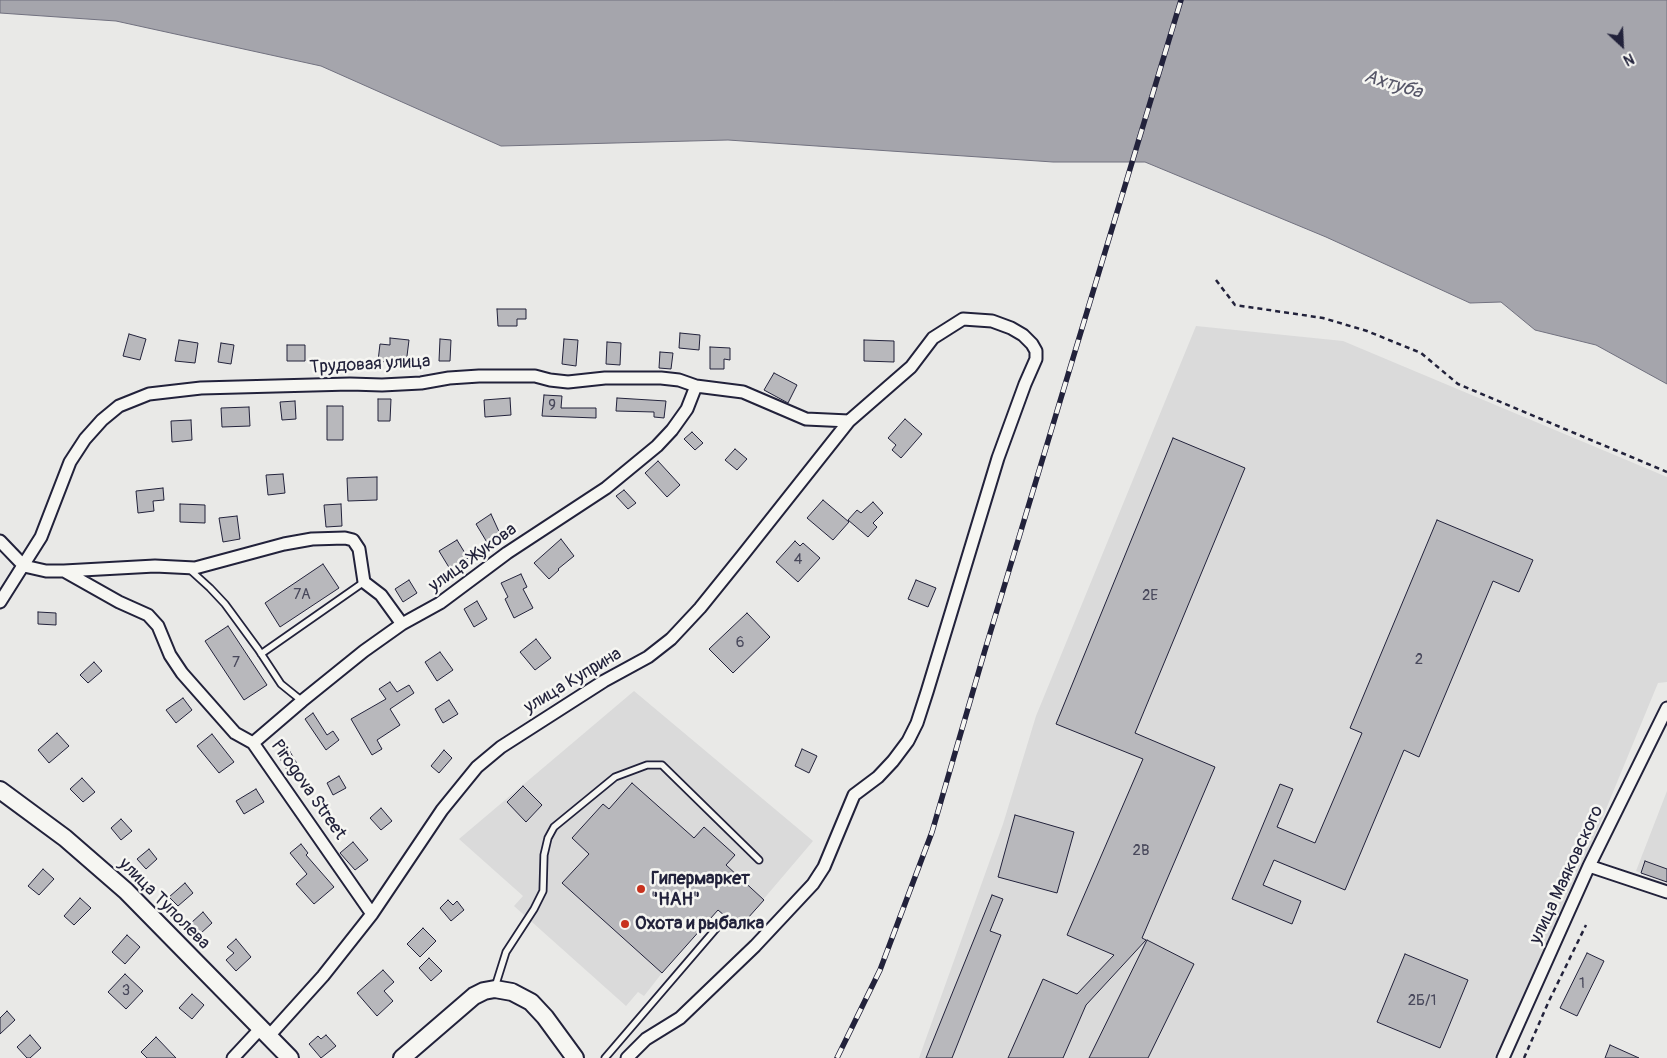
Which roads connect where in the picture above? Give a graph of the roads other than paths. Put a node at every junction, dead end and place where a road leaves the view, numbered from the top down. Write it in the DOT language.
graph roads {
  1 [pos="696,386"];
  2 [pos="849,421"];
  3 [pos="0,541"];
  4 [pos="24,566"];
  5 [pos="187,567"];
  6 [pos="64,572"];
  7 [pos="364,582"];
  8 [pos="0,602"];
  9 [pos="402,624"];
  10 [pos="261,654"];
  11 [pos="302,701"];
  12 [pos="1667,708"];
  13 [pos="253,743"];
  14 [pos="0,790"];
  15 [pos="759,860"];
  16 [pos="1589,866"];
  17 [pos="1667,892"];
  18 [pos="372,914"];
  19 [pos="720,924"];
  20 [pos="495,989"];
  21 [pos="264,1033"];
  22 [pos="232,1058"];
  23 [pos="290,1058"];
  24 [pos="402,1058"];
  25 [pos="575,1058"];
  26 [pos="605,1058"];
  27 [pos="627,1058"];
  28 [pos="1503,1058"];
  1 -- 2 [label="street, Трудовая улица"];
  1 -- 4 [label="street, Трудовая улица"];
  1 -- 9 [label="street, улица Жукова"];
  2 -- 18 [label="street, улица Куприна"];
  2 -- 27 [label="street, улица Куприна"];
  3 -- 4 [label="street"];
  4 -- 6 [label="street, Pirogova Street"];
  4 -- 8 [label="street, Трудовая улица"];
  5 -- 6 [label="street"];
  5 -- 7 [label="street"];
  5 -- 10 [label="lane"];
  6 -- 13 [label="street, Pirogova Street"];
  7 -- 9 [label="street"];
  7 -- 10 [label="lane"];
  9 -- 11 [label="street, улица Жукова"];
  10 -- 11 [label="lane"];
  11 -- 13 [label="street, улица Жукова"];
  12 -- 16 [label="street, улица Маяковского"];
  13 -- 18 [label="street, Pirogova Street"];
  14 -- 21 [label="main road, улица Туполева"];
  15 -- 20 [label="lane"];
  16 -- 17 [label="street"];
  16 -- 28 [label="street, улица Маяковского"];
  18 -- 21 [label="street, улица Куприна"];
  19 -- 26 [label="lane"];
  20 -- 24 [label="main road"];
  20 -- 25 [label="main road"];
  21 -- 22 [label="street, улица Куприна"];
  21 -- 23 [label="main road, улица Туполева"];
}
